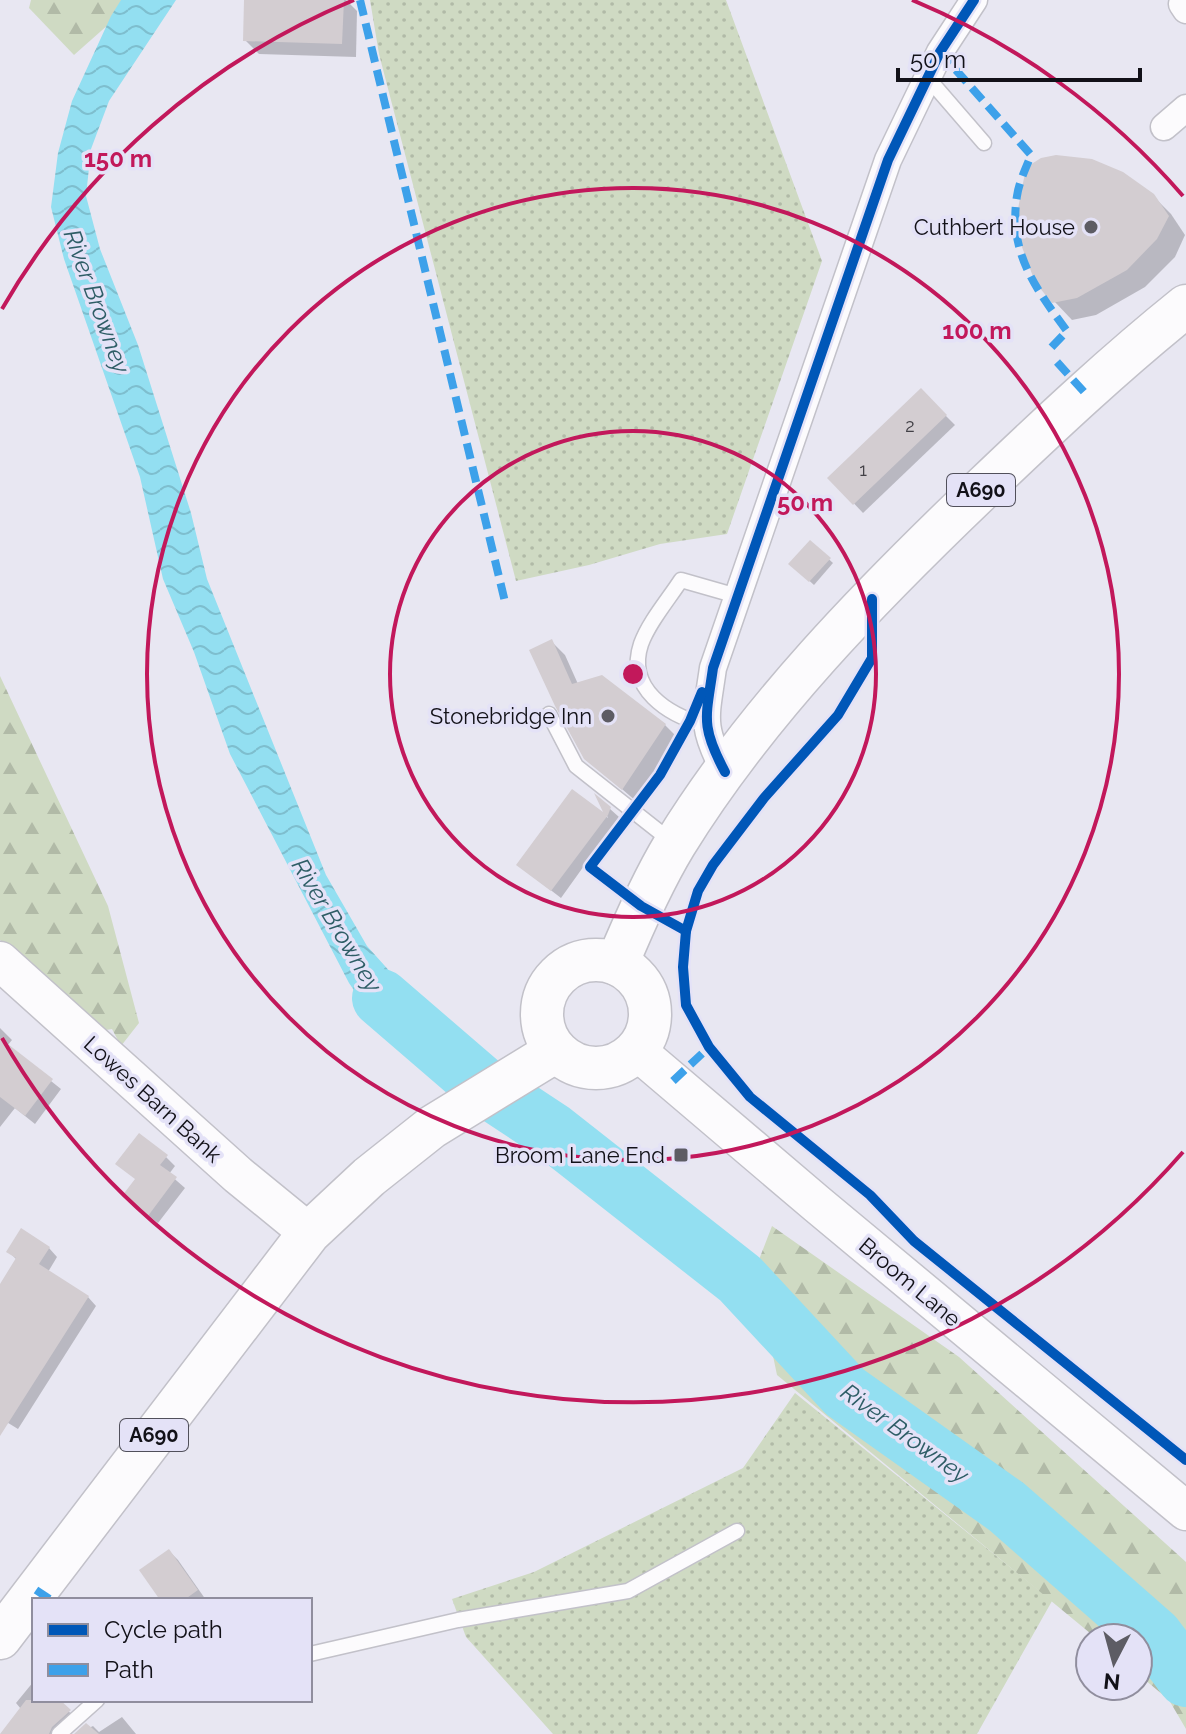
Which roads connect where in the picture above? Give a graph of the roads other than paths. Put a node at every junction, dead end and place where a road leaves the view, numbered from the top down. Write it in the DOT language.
graph roads {
  1 [pos="974,0"];
  2 [pos="927,77"];
  3 [pos="1186,108"];
  4 [pos="1164,127"];
  5 [pos="984,143"];
  6 [pos="1186,306"];
  7 [pos="737,596"];
  8 [pos="549,714"];
  9 [pos="705,725"];
  10 [pos="725,772"];
  11 [pos="675,844"];
  12 [pos="0,961"];
  13 [pos="617,964"];
  14 [pos="556,1051"];
  15 [pos="637,1051"];
  16 [pos="309,1233"];
  17 [pos="1186,1511"];
  18 [pos="737,1531"];
  19 [pos="8,1621"];
  20 [pos="312,1654"];
  21 [pos="95,1702"];
  22 [pos="59,1734"];
  1 -- 2 [label="street"];
  2 -- 5 [label="lane"];
  2 -- 7 [label="street"];
  3 -- 4 [label="street"];
  6 -- 10 [label="main road, A690"];
  7 -- 9 [label="street"];
  7 -- 9 [label="lane"];
  8 -- 11 [label="lane"];
  9 -- 10 [label="street"];
  10 -- 11 [label="main road, A690"];
  11 -- 13 [label="main road, A690"];
  12 -- 16 [label="main road, Lowes Barn Bank"];
  13 -- 14 [label="main road"];
  13 -- 15 [label="main road"];
  14 -- 15 [label="main road"];
  14 -- 16 [label="main road, A690"];
  15 -- 17 [label="main road, Broom Lane"];
  16 -- 19 [label="main road, A690"];
  18 -- 20 [label="lane"];
  21 -- 22 [label="lane"];
}
